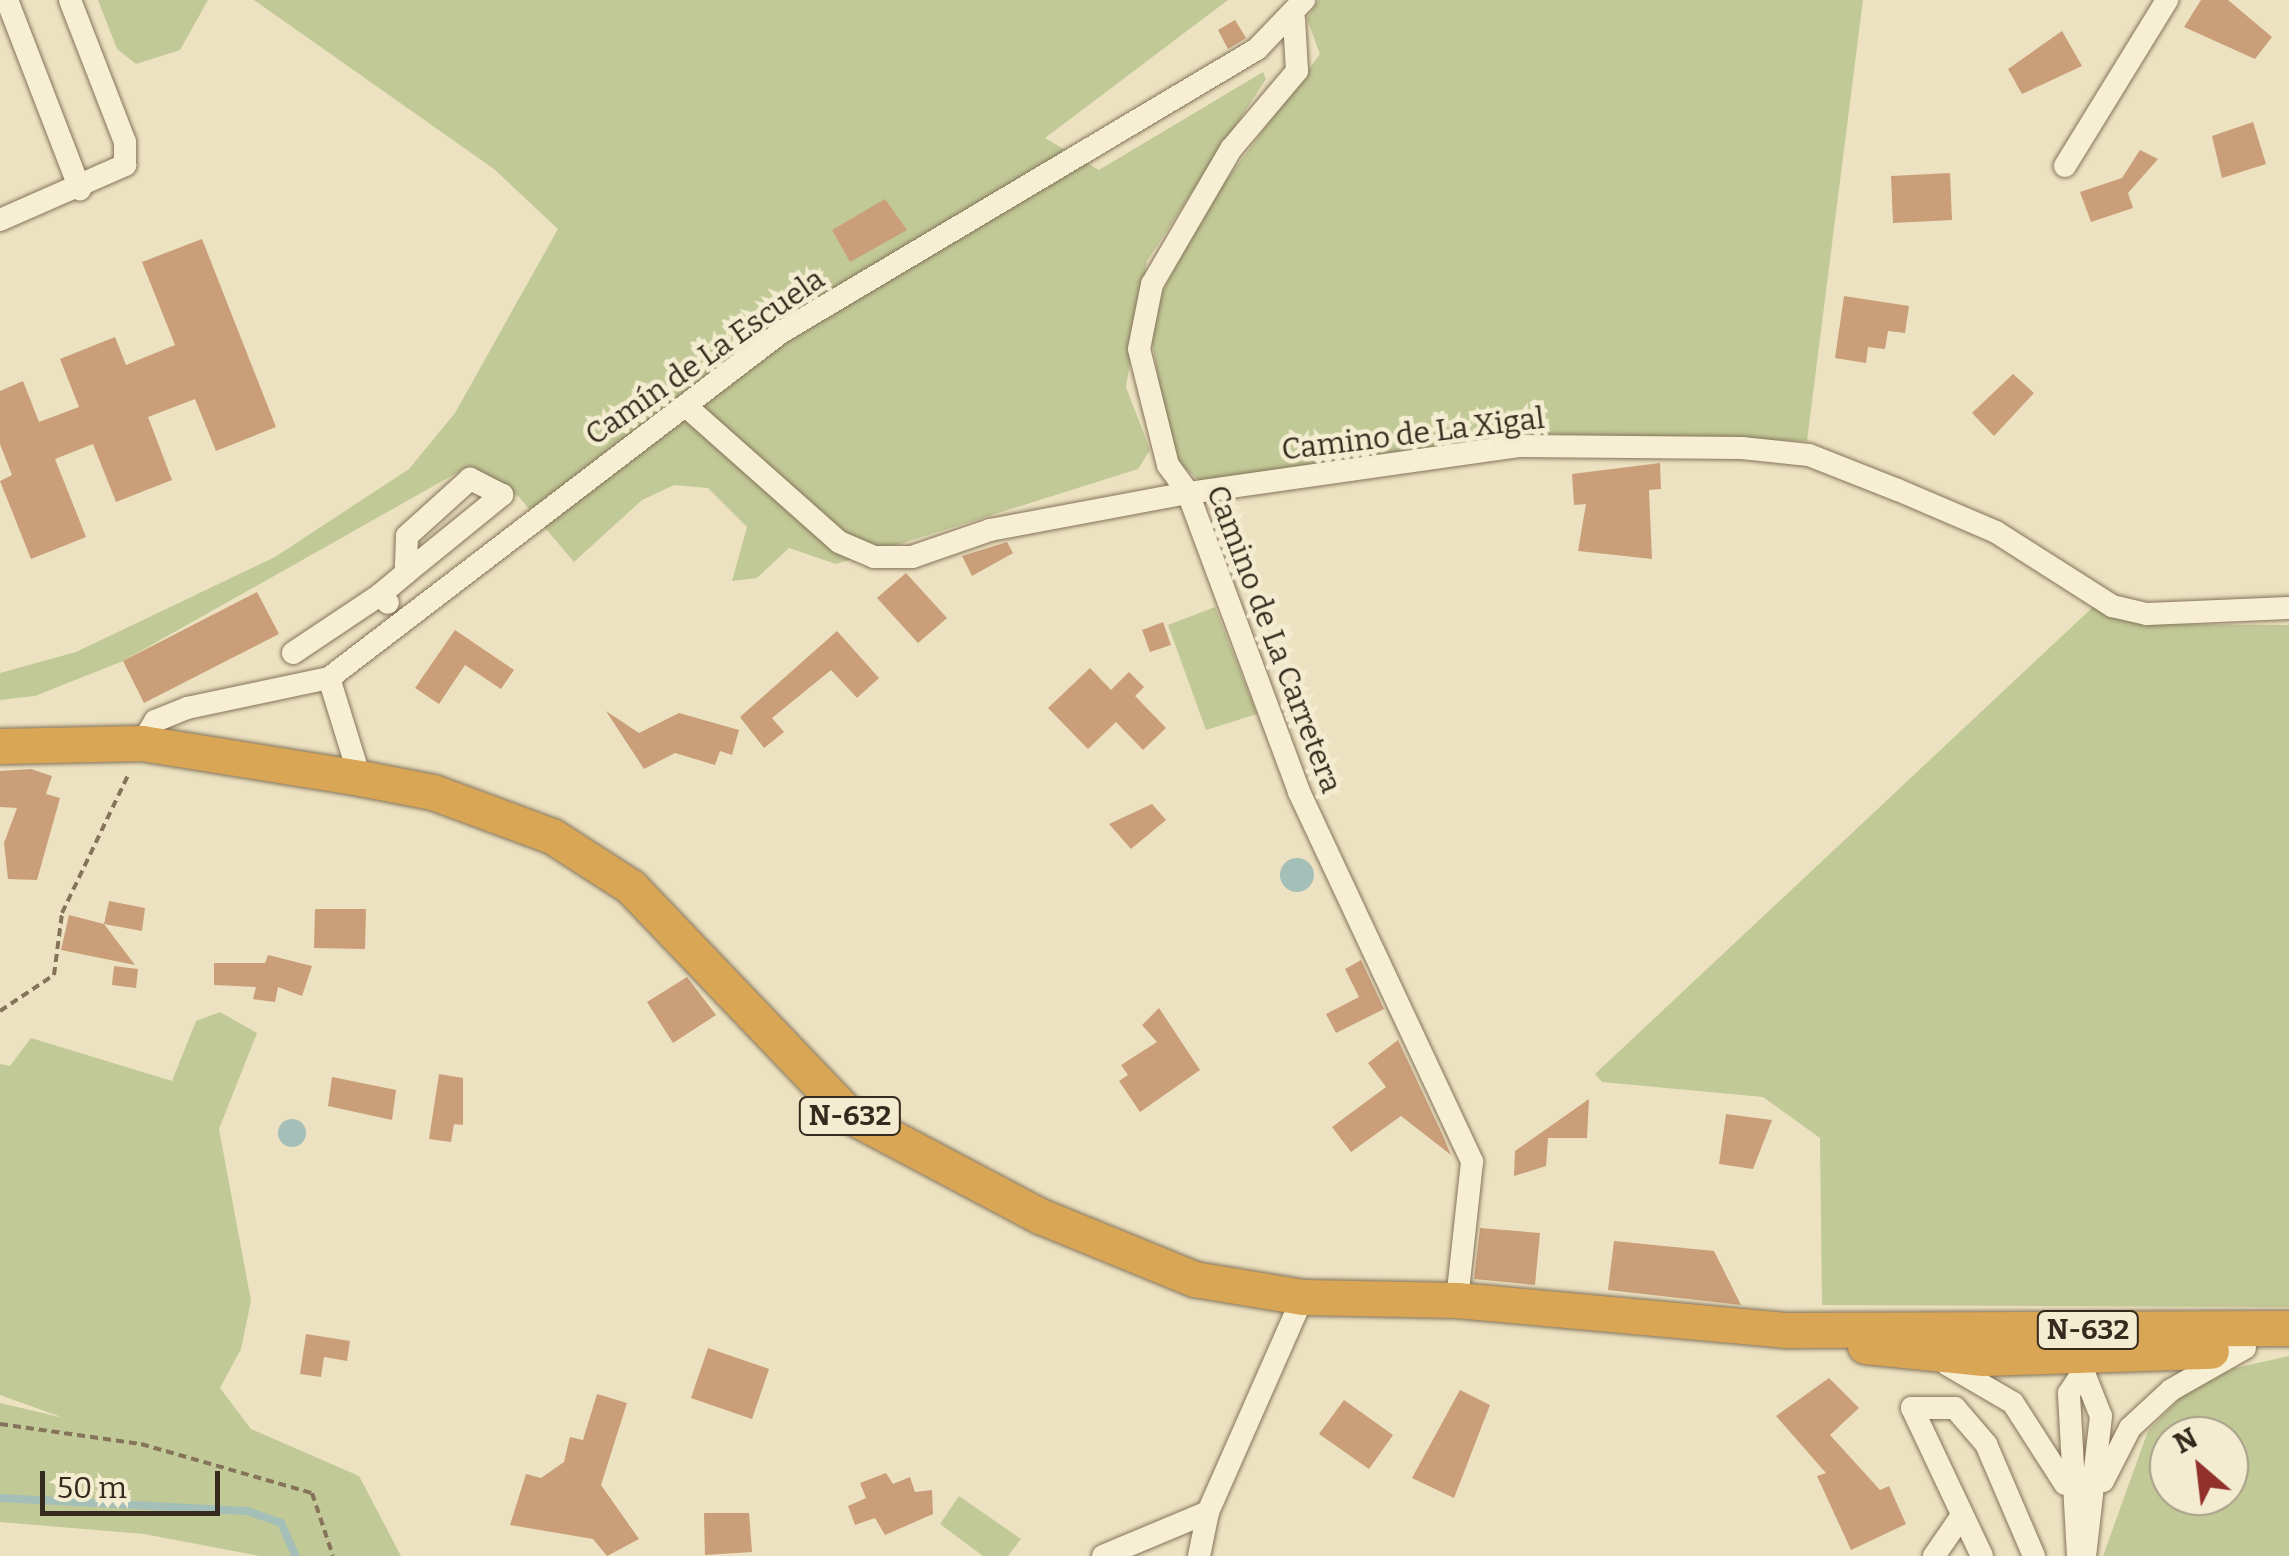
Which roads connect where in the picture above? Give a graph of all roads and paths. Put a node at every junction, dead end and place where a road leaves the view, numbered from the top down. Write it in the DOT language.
graph roads {
  1 [pos="8,0"];
  2 [pos="70,0"];
  3 [pos="2168,0"];
  4 [pos="1299,10"];
  5 [pos="2065,166"];
  6 [pos="80,189"];
  7 [pos="0,220"];
  8 [pos="688,407"];
  9 [pos="1188,492"];
  10 [pos="406,574"];
  11 [pos="381,594"];
  12 [pos="2289,608"];
  13 [pos="402,622"];
  14 [pos="293,653"];
  15 [pos="330,678"];
  16 [pos="142,743"];
  17 [pos="0,746"];
  18 [pos="360,778"];
  19 [pos="0,1011"];
  20 [pos="1303,1298"];
  21 [pos="1457,1300"];
  22 [pos="2263,1335"];
  23 [pos="2289,1340"];
  24 [pos="1918,1343"];
  25 [pos="2084,1358"];
  26 [pos="0,1424"];
  27 [pos="2099,1489"];
  28 [pos="2073,1500"];
  29 [pos="1208,1512"];
  30 [pos="1962,1517"];
  31 [pos="333,1556"];
  32 [pos="1103,1556"];
  33 [pos="1198,1556"];
  34 [pos="1934,1556"];
  35 [pos="1982,1556"];
  36 [pos="2034,1556"];
  37 [pos="2081,1556"];
  1 -- 6 [label="street"];
  2 -- 6 [label="street"];
  3 -- 5 [label="street"];
  4 -- 8 [label="street, Camín de La Escuela"];
  4 -- 9 [label="street, Camino de La Carretera"];
  6 -- 7 [label="street"];
  8 -- 9 [label="street, Camino de La Xigal"];
  8 -- 13 [label="street, Camín de La Escuela"];
  9 -- 12 [label="street, Camino de La Xigal"];
  9 -- 21 [label="street, Camino de La Carretera"];
  10 -- 11 [label="street"];
  11 -- 13 [label="street"];
  11 -- 14 [label="street"];
  13 -- 15 [label="street, Camín de La Escuela"];
  15 -- 16 [label="street, Camín de La Escuela"];
  15 -- 18 [label="street"];
  16 -- 17 [label="highway, N-632"];
  16 -- 18 [label="highway, N-632"];
  16 -- 19 [label="path"];
  18 -- 20 [label="highway, N-632"];
  20 -- 21 [label="highway, N-632"];
  20 -- 29 [label="street"];
  21 -- 24 [label="highway, N-632"];
  22 -- 23 [label="highway"];
  22 -- 24 [label="highway, N-632"];
  22 -- 25 [label="highway"];
  22 -- 27 [label="street"];
  24 -- 25 [label="highway"];
  24 -- 28 [label="street"];
  25 -- 27 [label="street"];
  25 -- 28 [label="street"];
  26 -- 31 [label="path"];
  27 -- 37 [label="street"];
  28 -- 37 [label="street"];
  29 -- 32 [label="street"];
  29 -- 33 [label="street"];
  30 -- 34 [label="street"];
  30 -- 35 [label="street"];
  30 -- 36 [label="street"];
}
